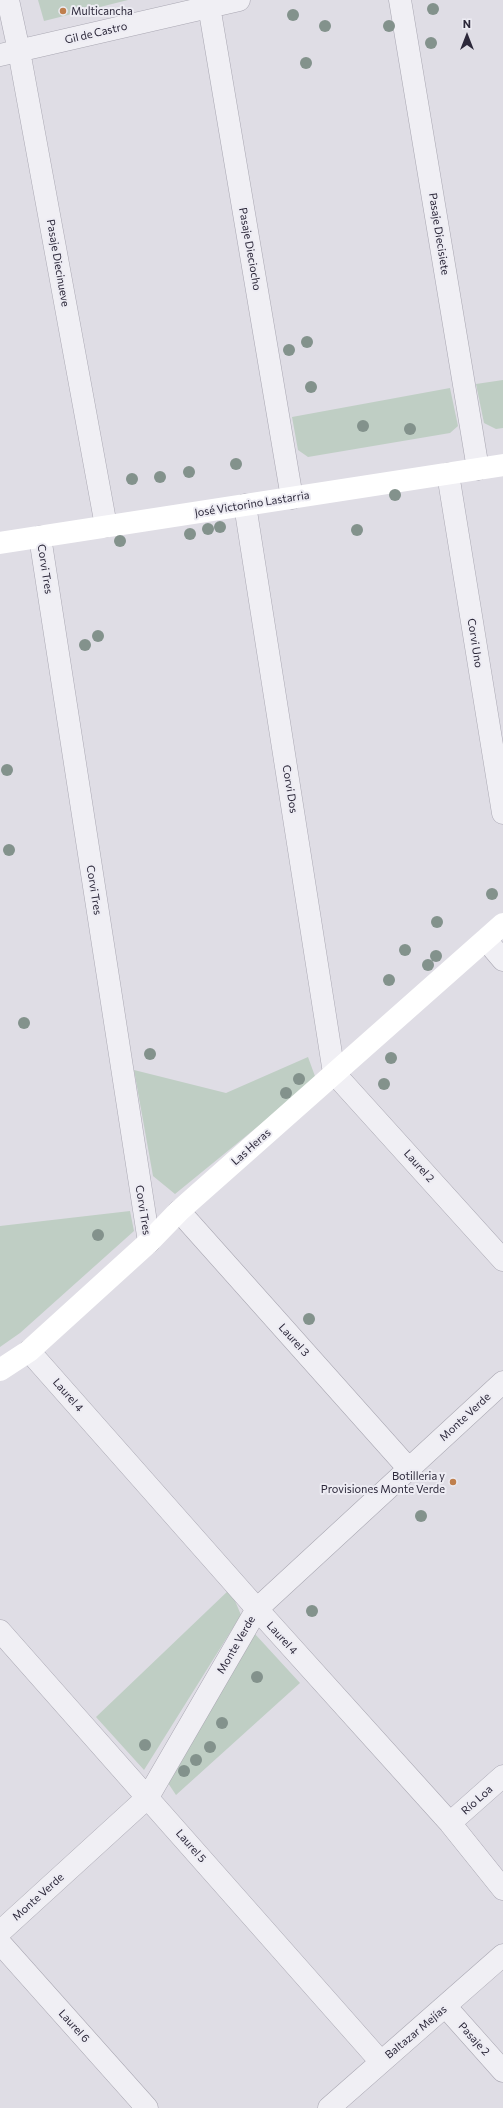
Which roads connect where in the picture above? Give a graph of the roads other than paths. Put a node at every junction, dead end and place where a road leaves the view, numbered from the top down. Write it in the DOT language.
graph roads {
  1 [pos="8,0"];
  2 [pos="239,0"];
  3 [pos="400,0"];
  4 [pos="209,4"];
  5 [pos="10,53"];
  6 [pos="503,465"];
  7 [pos="478,469"];
  8 [pos="448,474"];
  9 [pos="292,498"];
  10 [pos="245,505"];
  11 [pos="106,526"];
  12 [pos="40,537"];
  13 [pos="0,543"];
  14 [pos="503,813"];
  15 [pos="503,924"];
  16 [pos="486,940"];
  17 [pos="503,960"];
  18 [pos="334,1073"];
  19 [pos="179,1211"];
  20 [pos="148,1242"];
  21 [pos="503,1260"];
  22 [pos="29,1351"];
  23 [pos="0,1370"];
  24 [pos="503,1382"];
  25 [pos="409,1469"];
  26 [pos="257,1609"];
  27 [pos="0,1631"];
  28 [pos="503,1776"];
  29 [pos="148,1797"];
  30 [pos="450,1823"];
  31 [pos="503,1889"];
  32 [pos="0,1932"];
  33 [pos="0,1943"];
  34 [pos="503,1955"];
  35 [pos="446,2007"];
  36 [pos="380,2062"];
  37 [pos="503,2071"];
  38 [pos="342,2104"];
  39 [pos="147,2108"];
  1 -- 5 [label="street, Pasaje Diecinueve"];
  2 -- 4 [label="street, Gil de Castro"];
  3 -- 7 [label="street, Pasaje Diecisiete"];
  4 -- 5 [label="street, Gil de Castro"];
  4 -- 9 [label="street, Pasaje Dieciocho"];
  5 -- 11 [label="street, Pasaje Diecinueve"];
  6 -- 7 [label="street, José Victorino Lastarria"];
  7 -- 8 [label="street, José Victorino Lastarria"];
  8 -- 9 [label="street, José Victorino Lastarria"];
  8 -- 14 [label="street, Corvi Uno"];
  9 -- 10 [label="street, José Victorino Lastarria"];
  10 -- 11 [label="street, José Victorino Lastarria"];
  10 -- 18 [label="street, Corvi Dos"];
  11 -- 12 [label="street, José Victorino Lastarria"];
  12 -- 13 [label="street, José Victorino Lastarria"];
  12 -- 20 [label="street, Corvi Tres"];
  15 -- 16 [label="street, Las Heras"];
  16 -- 17 [label="street"];
  16 -- 18 [label="street, Las Heras"];
  18 -- 19 [label="street, Las Heras"];
  18 -- 21 [label="street, Laurel 2"];
  19 -- 20 [label="street, Las Heras"];
  19 -- 25 [label="street, Laurel 3"];
  20 -- 22 [label="street, Las Heras"];
  22 -- 23 [label="street, Las Heras"];
  22 -- 26 [label="street, Laurel 4"];
  24 -- 25 [label="street, Monte Verde"];
  25 -- 26 [label="street, Monte Verde"];
  26 -- 29 [label="street, Monte Verde"];
  26 -- 30 [label="street, Laurel 4"];
  27 -- 29 [label="street, Laurel 5"];
  28 -- 30 [label="street, Río Loa"];
  29 -- 32 [label="street, Monte Verde"];
  29 -- 36 [label="street, Laurel 5"];
  30 -- 31 [label="street, Laurel 4"];
  33 -- 39 [label="street, Laurel 6"];
  34 -- 35 [label="street, Baltazar Mejías"];
  35 -- 36 [label="street, Baltazar Mejías"];
  35 -- 37 [label="street, Pasaje 2"];
  36 -- 38 [label="street, Baltazar Mejías"];
}
